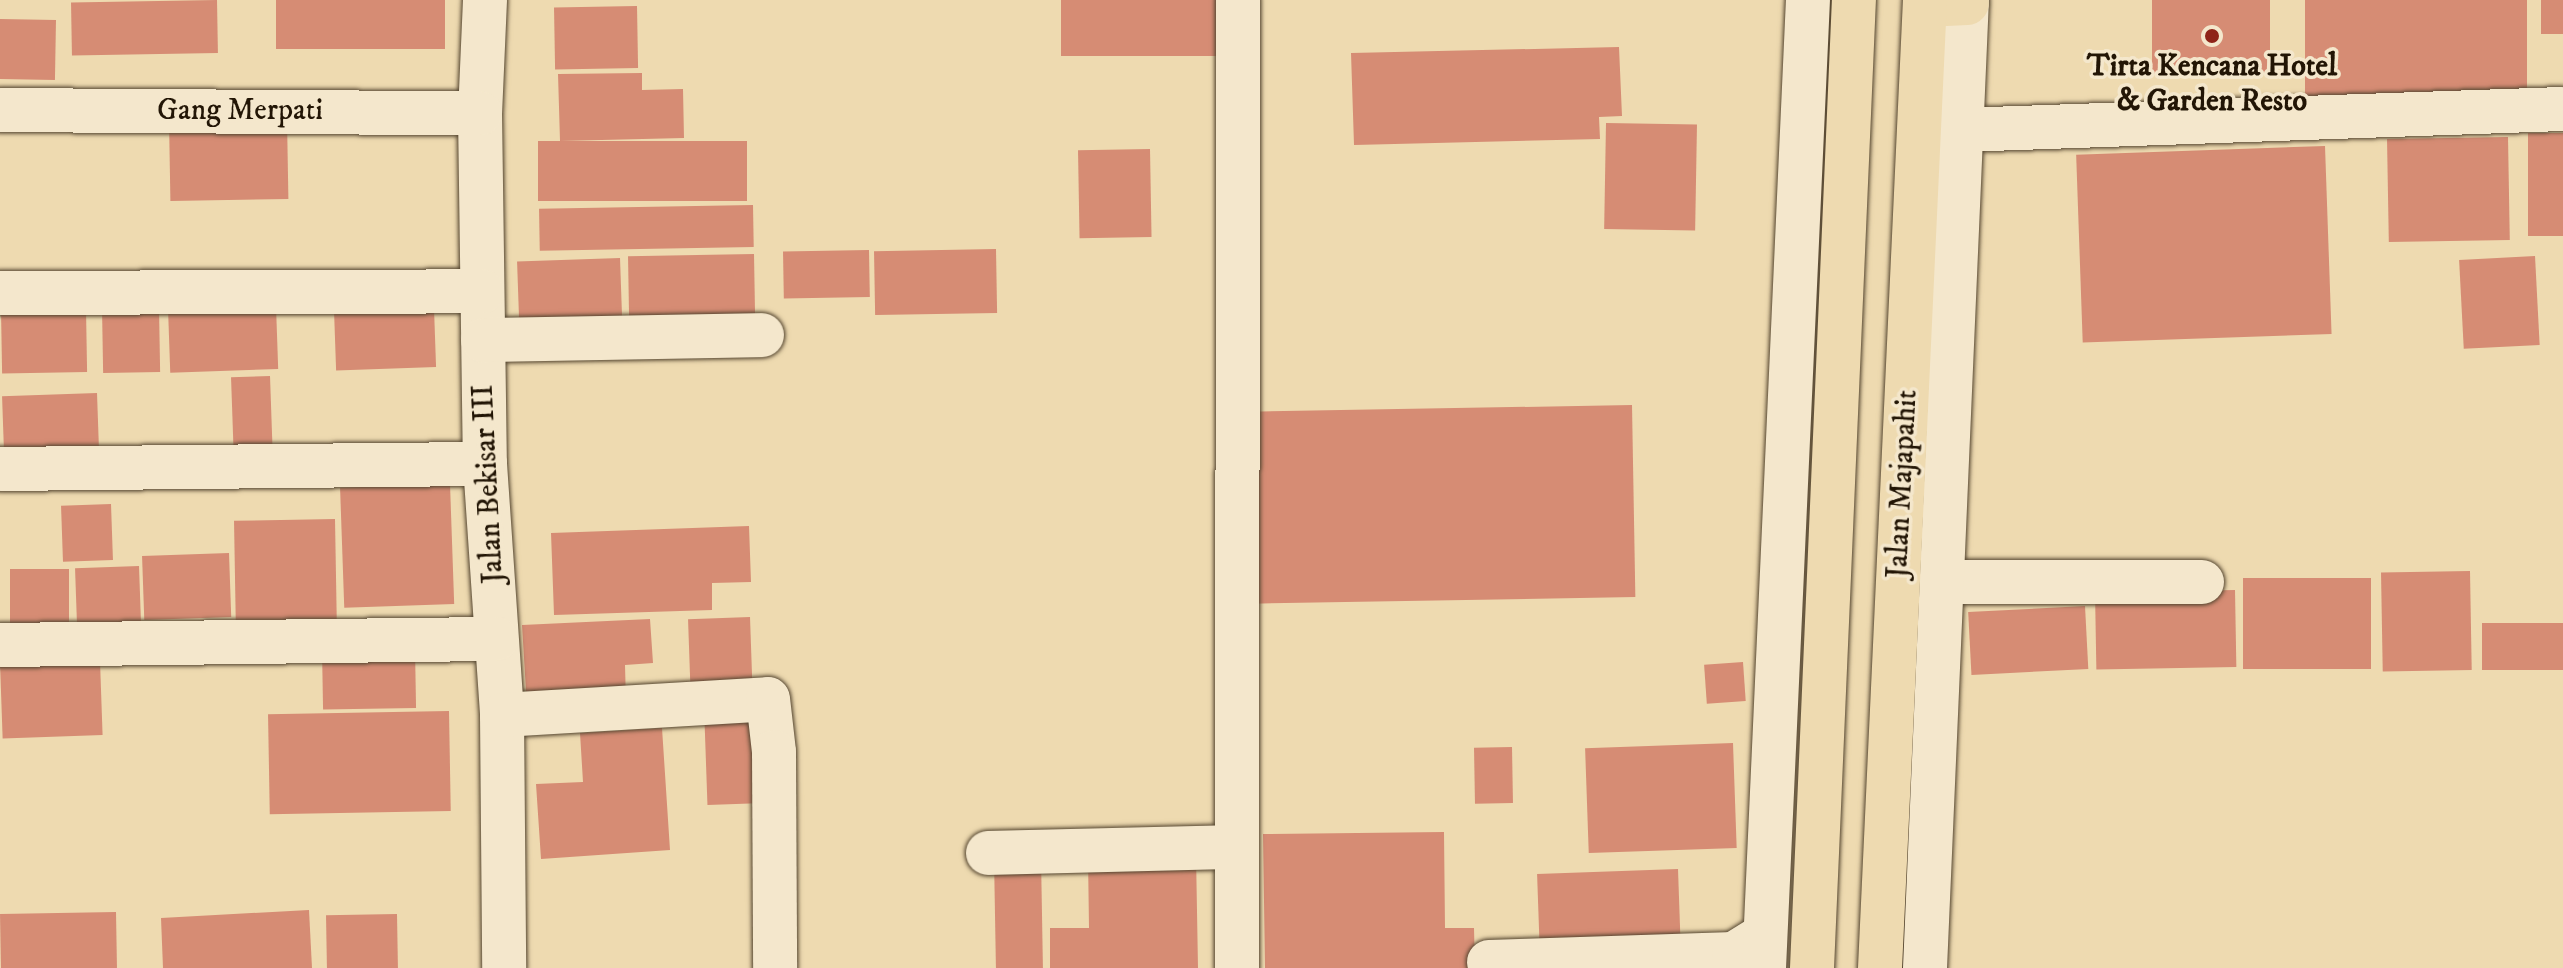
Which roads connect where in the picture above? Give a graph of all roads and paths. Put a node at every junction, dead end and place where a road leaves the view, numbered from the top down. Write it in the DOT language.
graph roads {
  1 [pos="485,0"];
  2 [pos="1238,0"];
  3 [pos="1808,0"];
  4 [pos="1854,0"];
  5 [pos="1946,2"];
  6 [pos="2563,109"];
  7 [pos="0,110"];
  8 [pos="480,113"];
  9 [pos="1961,130"];
  10 [pos="482,291"];
  11 [pos="0,293"];
  12 [pos="762,335"];
  13 [pos="483,340"];
  14 [pos="485,464"];
  15 [pos="0,469"];
  16 [pos="1831,526"];
  17 [pos="1902,527"];
  18 [pos="1942,582"];
  19 [pos="2202,582"];
  20 [pos="496,639"];
  21 [pos="0,645"];
  22 [pos="1895,685"];
  23 [pos="1824,687"];
  24 [pos="502,715"];
  25 [pos="1237,847"];
  26 [pos="988,853"];
  27 [pos="1764,952"];
  28 [pos="1489,962"];
  29 [pos="504,968"];
  30 [pos="775,968"];
  31 [pos="1237,968"];
  32 [pos="1812,968"];
  33 [pos="1880,968"];
  34 [pos="1925,968"];
  1 -- 8 [label="street, Jalan Bekisar III"];
  2 -- 25 [label="street"];
  3 -- 27 [label="street"];
  4 -- 16 [label="highway"];
  5 -- 9 [label="street"];
  5 -- 17 [label="highway, Jalan Majapahit"];
  6 -- 9 [label="street"];
  7 -- 8 [label="street, Gang Merpati"];
  8 -- 10 [label="street, Jalan Bekisar III"];
  9 -- 18 [label="street"];
  10 -- 11 [label="street"];
  10 -- 13 [label="street, Jalan Bekisar III"];
  12 -- 13 [label="street"];
  13 -- 14 [label="street, Jalan Bekisar III"];
  14 -- 15 [label="street"];
  14 -- 20 [label="street, Jalan Bekisar III"];
  16 -- 17 [label="highway"];
  16 -- 23 [label="highway"];
  17 -- 22 [label="highway, Jalan Majapahit"];
  18 -- 19 [label="street"];
  18 -- 34 [label="street"];
  20 -- 21 [label="street"];
  20 -- 24 [label="street, Jalan Bekisar III"];
  22 -- 23 [label="highway"];
  22 -- 33 [label="highway, Jalan Majapahit"];
  23 -- 32 [label="highway"];
  24 -- 29 [label="street, Jalan Bekisar III"];
  24 -- 30 [label="street"];
  25 -- 26 [label="street"];
  25 -- 31 [label="street"];
  27 -- 28 [label="street"];
}
